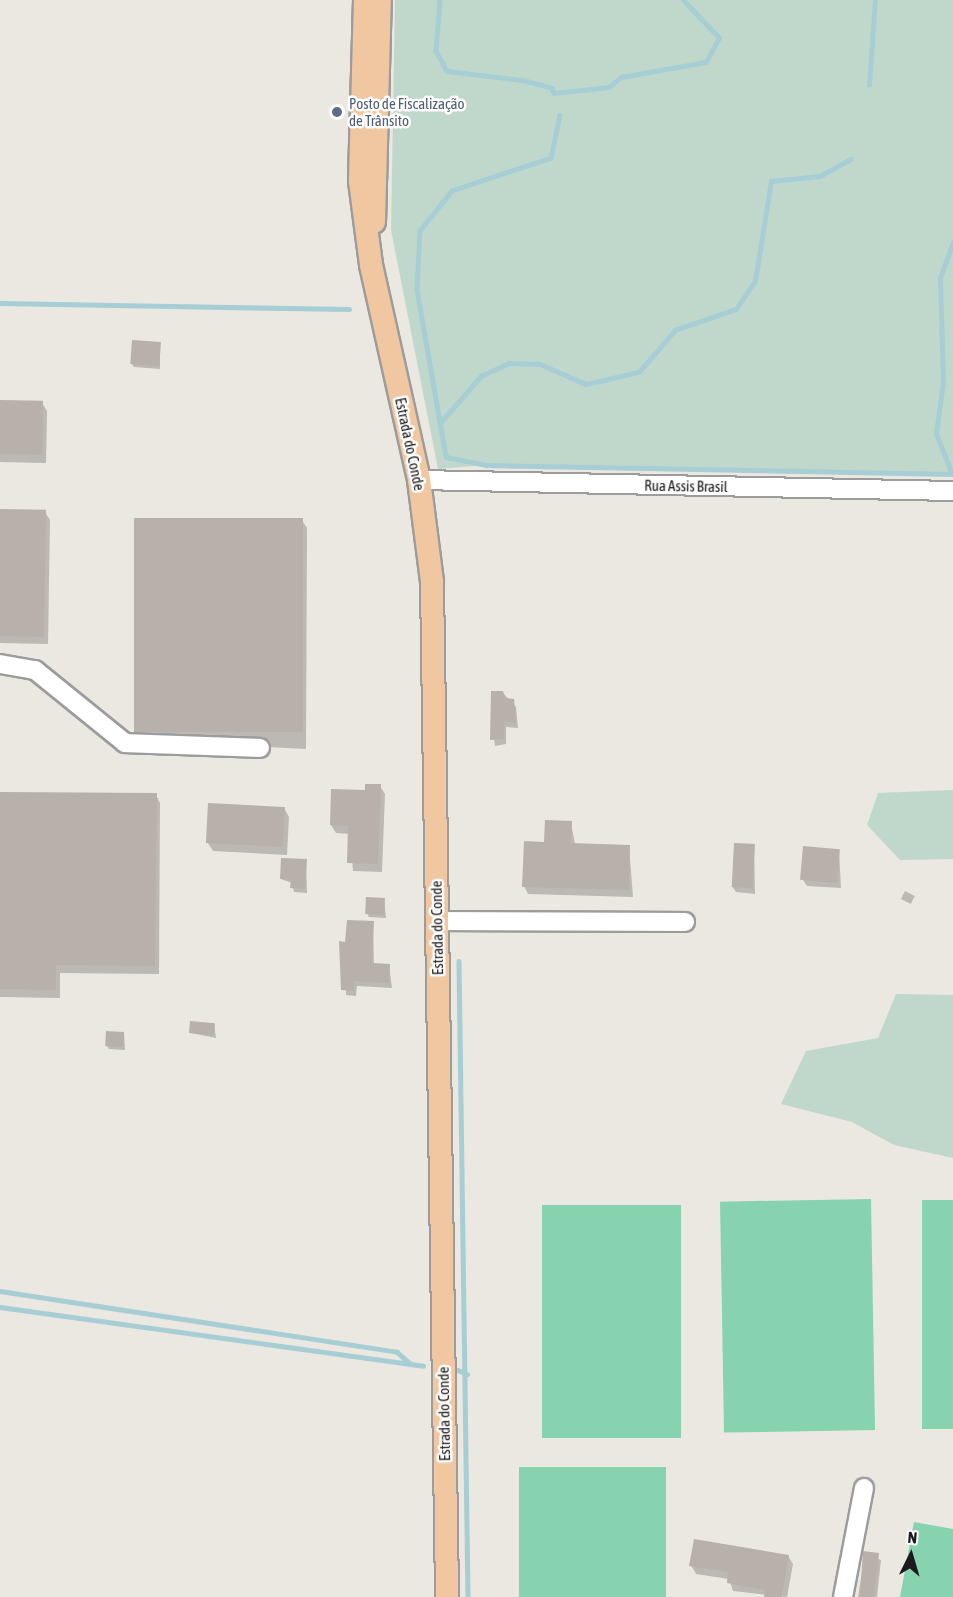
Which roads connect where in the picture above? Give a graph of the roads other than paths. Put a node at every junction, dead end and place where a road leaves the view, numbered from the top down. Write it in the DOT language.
graph roads {
  1 [pos="365,0"];
  2 [pos="372,0"];
  3 [pos="380,0"];
  4 [pos="371,265"];
  5 [pos="418,480"];
  6 [pos="953,491"];
  7 [pos="0,664"];
  8 [pos="260,748"];
  9 [pos="437,921"];
  10 [pos="685,922"];
  11 [pos="864,1488"];
  12 [pos="447,1597"];
  13 [pos="843,1597"];
  1 -- 4 [label="main road, Estrada do Conde"];
  2 -- 4 [label="main road, Estrada do Conde"];
  3 -- 4 [label="main road, Estrada do Conde"];
  4 -- 5 [label="main road, Estrada do Conde"];
  5 -- 6 [label="street, Rua Assis Brasil"];
  5 -- 9 [label="main road, Estrada do Conde"];
  7 -- 8 [label="street"];
  9 -- 10 [label="street"];
  9 -- 12 [label="main road, Estrada do Conde"];
  11 -- 13 [label="street"];
}
